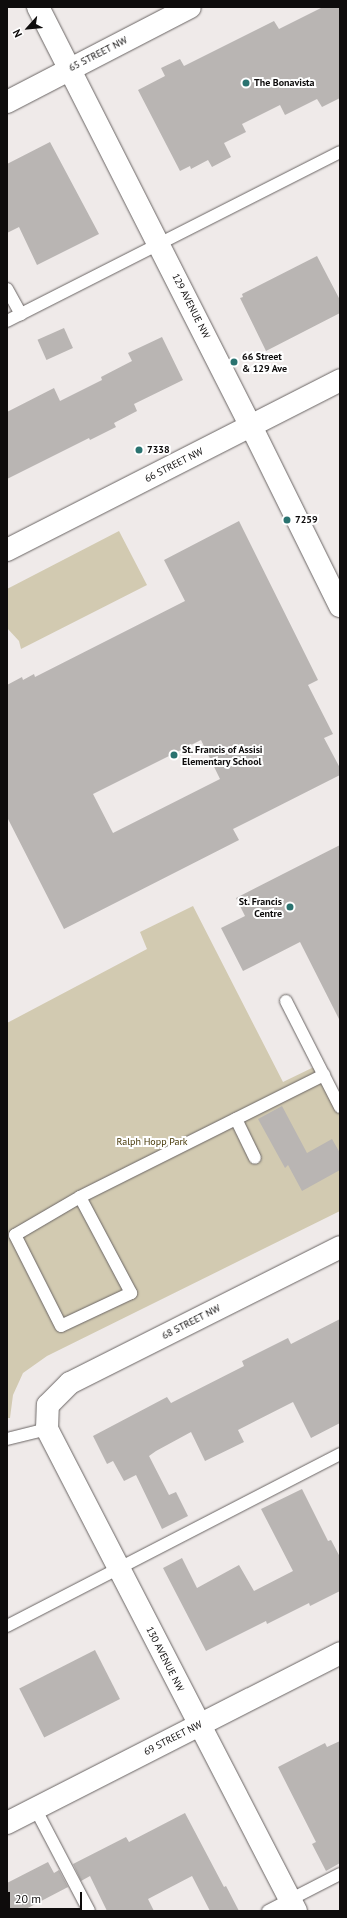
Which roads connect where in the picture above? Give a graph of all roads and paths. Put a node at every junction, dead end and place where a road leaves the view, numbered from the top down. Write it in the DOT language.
graph roads {
  1 [pos="38,7"];
  2 [pos="190,7"];
  3 [pos="69,70"];
  4 [pos="7,102"];
  5 [pos="340,152"];
  6 [pos="159,243"];
  7 [pos="7,289"];
  8 [pos="21,314"];
  9 [pos="7,322"];
  10 [pos="340,380"];
  11 [pos="251,426"];
  12 [pos="7,550"];
  13 [pos="339,601"];
  14 [pos="286,1001"];
  15 [pos="324,1075"];
  16 [pos="340,1107"];
  17 [pos="236,1119"];
  18 [pos="255,1158"];
  19 [pos="80,1197"];
  20 [pos="340,1247"];
  21 [pos="46,1429"];
  22 [pos="7,1439"];
  23 [pos="340,1454"];
  24 [pos="118,1569"];
  25 [pos="7,1626"];
  26 [pos="340,1653"];
  27 [pos="199,1724"];
  28 [pos="35,1808"];
  29 [pos="7,1823"];
  30 [pos="340,1874"];
  31 [pos="294,1905"];
  32 [pos="89,1911"];
  33 [pos="268,1911"];
  1 -- 3 [label="street, 129 AVENUE NW"];
  2 -- 3 [label="street, 65 STREET NW"];
  3 -- 4 [label="street, 65 STREET NW"];
  3 -- 6 [label="street, 129 AVENUE NW"];
  5 -- 6 [label="lane"];
  6 -- 8 [label="lane"];
  6 -- 11 [label="street, 129 AVENUE NW"];
  7 -- 8 [label="lane"];
  8 -- 9 [label="lane"];
  10 -- 11 [label="street, 66 STREET NW"];
  11 -- 12 [label="street, 66 STREET NW"];
  11 -- 13 [label="street, 129 AVENUE NW"];
  14 -- 15 [label="lane"];
  15 -- 16 [label="lane"];
  15 -- 17 [label="lane"];
  17 -- 18 [label="lane"];
  17 -- 19 [label="lane"];
  19 -- 19 [label="lane"];
  20 -- 21 [label="street, 68 STREET NW"];
  21 -- 22 [label="lane"];
  21 -- 24 [label="street, 130 AVENUE NW"];
  23 -- 24 [label="lane"];
  24 -- 25 [label="lane"];
  24 -- 27 [label="street, 130 AVENUE NW"];
  26 -- 27 [label="street, 69 STREET NW"];
  27 -- 28 [label="street, 69 STREET NW"];
  27 -- 31 [label="street, 130 AVENUE NW"];
  28 -- 29 [label="street, 69 STREET NW"];
  28 -- 32 [label="lane"];
  30 -- 31 [label="lane"];
  31 -- 33 [label="lane"];
}
